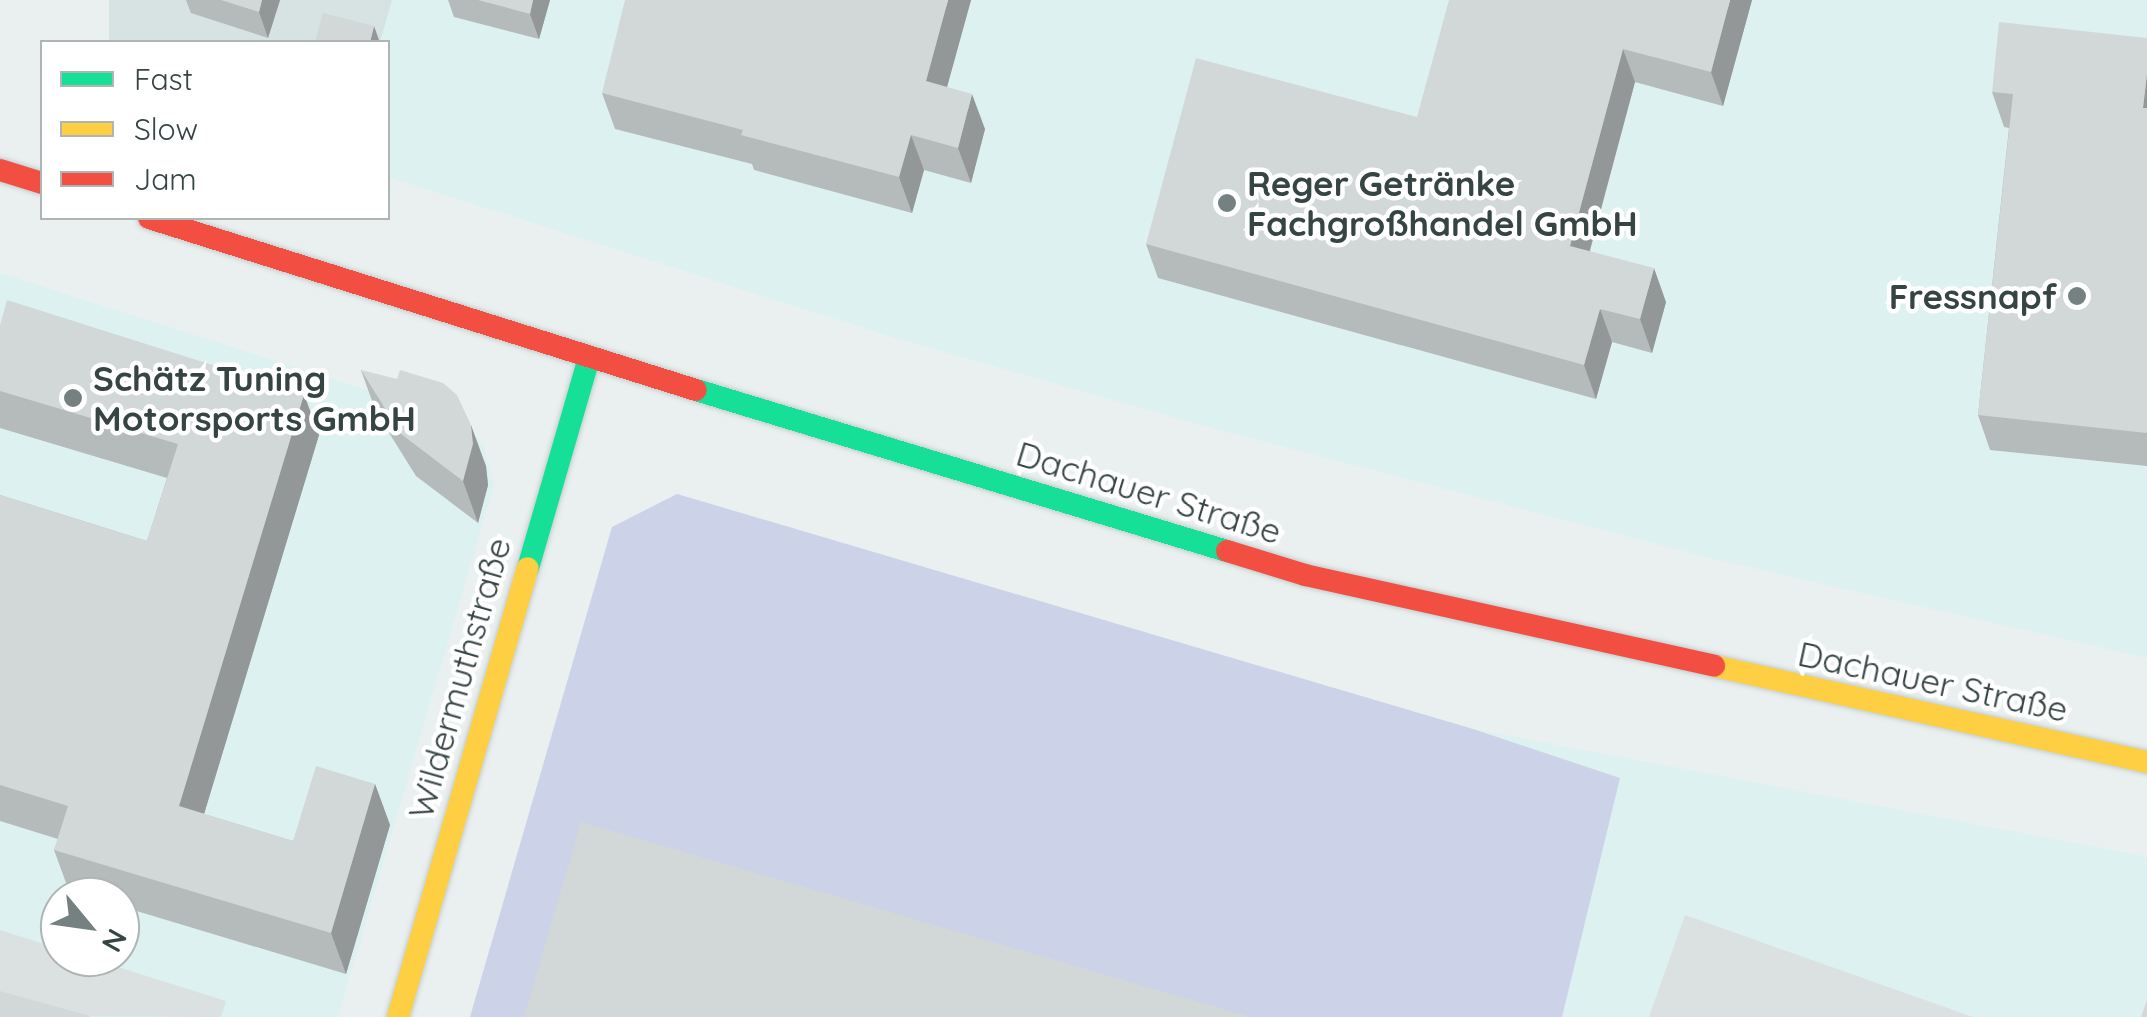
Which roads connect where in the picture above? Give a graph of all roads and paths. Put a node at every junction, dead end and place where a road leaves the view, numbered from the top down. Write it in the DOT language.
graph roads {
  1 [pos="0,170"];
  2 [pos="40,182"];
  3 [pos="155,220"];
  4 [pos="590,358"];
  5 [pos="2147,762"];
  6 [pos="398,1017"];
  1 -- 2 [label="main road"];
  3 -- 4 [label="main road, Dachauer Straße"];
  4 -- 5 [label="main road, Dachauer Straße"];
  4 -- 6 [label="main road, Wildermuthstraße"];
}
